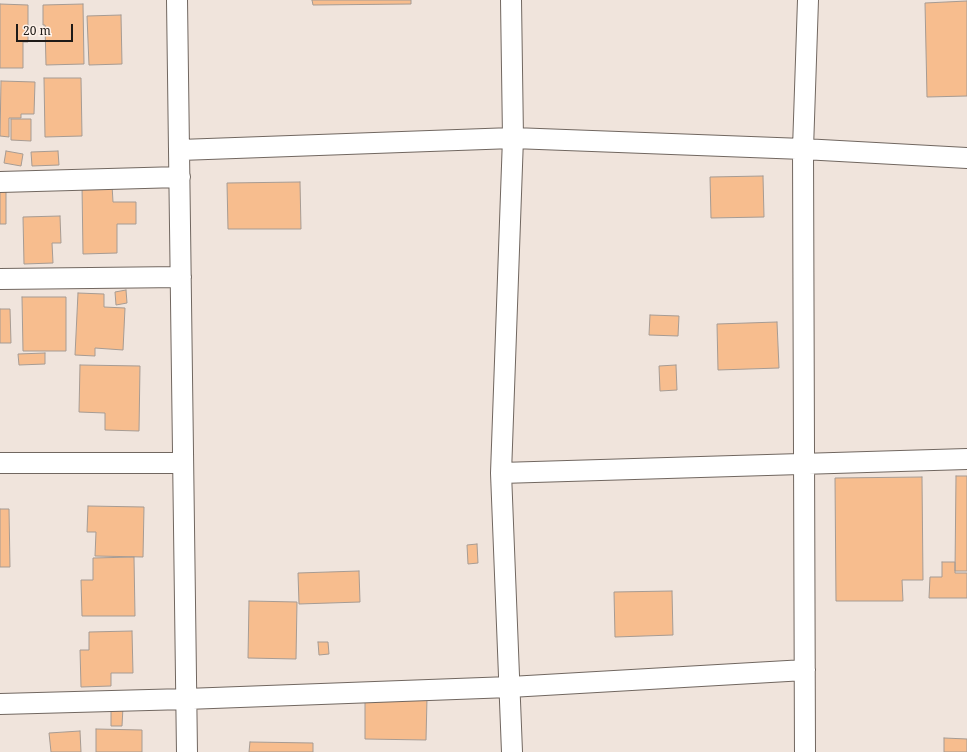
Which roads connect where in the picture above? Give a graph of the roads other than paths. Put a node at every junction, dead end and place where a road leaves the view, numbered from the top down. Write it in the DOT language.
graph roads {
  1 [pos="178,0"];
  2 [pos="511,0"];
  3 [pos="808,0"];
  4 [pos="513,138"];
  5 [pos="803,149"];
  6 [pos="180,150"];
  7 [pos="967,158"];
  8 [pos="180,177"];
  9 [pos="0,182"];
  10 [pos="181,277"];
  11 [pos="0,279"];
  12 [pos="967,459"];
  13 [pos="0,463"];
  14 [pos="183,463"];
  15 [pos="804,463"];
  16 [pos="501,473"];
  17 [pos="805,670"];
  18 [pos="510,687"];
  19 [pos="186,699"];
  20 [pos="0,704"];
  21 [pos="187,752"];
  22 [pos="512,752"];
  23 [pos="805,752"];
  1 -- 6 [label="street"];
  2 -- 4 [label="street"];
  3 -- 5 [label="street"];
  4 -- 5 [label="street"];
  4 -- 6 [label="street"];
  4 -- 16 [label="street"];
  5 -- 7 [label="street"];
  5 -- 15 [label="street"];
  6 -- 8 [label="street"];
  8 -- 9 [label="street"];
  8 -- 10 [label="street"];
  10 -- 11 [label="street"];
  10 -- 14 [label="street"];
  12 -- 15 [label="street"];
  13 -- 14 [label="street"];
  14 -- 19 [label="street"];
  15 -- 16 [label="street"];
  15 -- 17 [label="street"];
  16 -- 18 [label="street"];
  17 -- 18 [label="street"];
  17 -- 23 [label="street"];
  18 -- 19 [label="street"];
  18 -- 22 [label="street"];
  19 -- 20 [label="street"];
  19 -- 21 [label="street"];
}
